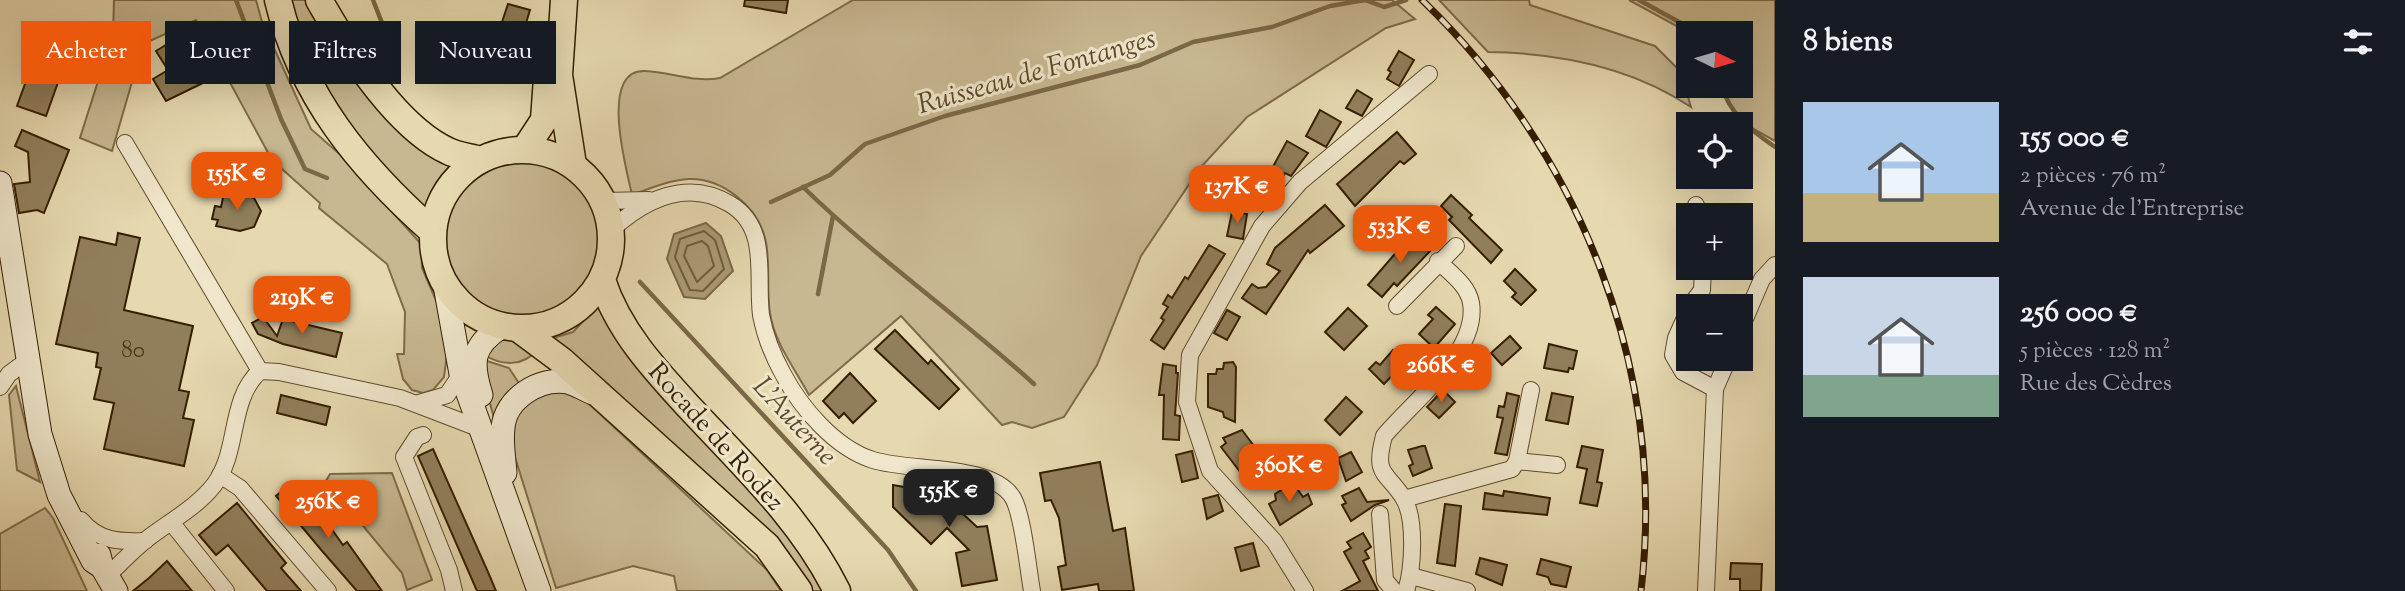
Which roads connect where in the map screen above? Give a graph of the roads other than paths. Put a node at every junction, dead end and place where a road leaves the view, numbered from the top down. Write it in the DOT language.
graph roads {
  1 [pos="278,0"];
  2 [pos="319,0"];
  3 [pos="553,0"];
  4 [pos="564,0"];
  5 [pos="1429,74"];
  6 [pos="125,143"];
  7 [pos="526,149"];
  8 [pos="480,160"];
  9 [pos="573,165"];
  10 [pos="0,183"];
  11 [pos="652,200"];
  12 [pos="603,201"];
  13 [pos="611,230"];
  14 [pos="432,231"];
  15 [pos="1456,246"];
  16 [pos="1438,261"];
  17 [pos="1775,265"];
  18 [pos="602,280"];
  19 [pos="445,285"];
  20 [pos="1753,300"];
  21 [pos="1397,306"];
  22 [pos="510,328"];
  23 [pos="1676,338"];
  24 [pos="28,360"];
  25 [pos="1676,360"];
  26 [pos="260,371"];
  27 [pos="1682,371"];
  28 [pos="1723,371"];
  29 [pos="461,374"];
  30 [pos="0,387"];
  31 [pos="1715,389"];
  32 [pos="1531,390"];
  33 [pos="604,398"];
  34 [pos="419,403"];
  35 [pos="481,429"];
  36 [pos="423,435"];
  37 [pos="1517,461"];
  38 [pos="1557,465"];
  39 [pos="53,473"];
  40 [pos="505,473"];
  41 [pos="220,475"];
  42 [pos="1404,499"];
  43 [pos="1380,514"];
  44 [pos="80,520"];
  45 [pos="171,522"];
  46 [pos="145,541"];
  47 [pos="112,581"];
  48 [pos="1408,584"];
  49 [pos="226,591"];
  50 [pos="328,591"];
  51 [pos="454,591"];
  52 [pos="539,591"];
  53 [pos="546,591"];
  54 [pos="799,591"];
  55 [pos="837,591"];
  56 [pos="1032,591"];
  57 [pos="1305,591"];
  58 [pos="1394,591"];
  59 [pos="1467,591"];
  60 [pos="1706,591"];
  1 -- 14 [label="main road"];
  2 -- 8 [label="main road"];
  3 -- 7 [label="main road"];
  4 -- 9 [label="main road"];
  5 -- 57 [label="street"];
  6 -- 26 [label="street"];
  7 -- 8 [label="main road"];
  7 -- 9 [label="main road"];
  8 -- 14 [label="main road"];
  9 -- 12 [label="main road"];
  10 -- 24 [label="main road"];
  11 -- 12 [label="street"];
  11 -- 13 [label="street"];
  11 -- 56 [label="street"];
  12 -- 13 [label="main road"];
  13 -- 18 [label="main road"];
  14 -- 19 [label="main road"];
  15 -- 16 [label="street"];
  16 -- 21 [label="street"];
  16 -- 42 [label="street"];
  17 -- 20 [label="street"];
  18 -- 22 [label="main road"];
  18 -- 55 [label="main road, Rocade de Rodez"];
  19 -- 22 [label="main road"];
  19 -- 29 [label="main road"];
  22 -- 33 [label="main road, Rocade de Rodez"];
  22 -- 40 [label="main road"];
  23 -- 25 [label="street"];
  24 -- 30 [label="street"];
  24 -- 39 [label="main road"];
  26 -- 34 [label="street"];
  26 -- 41 [label="street"];
  27 -- 31 [label="street"];
  28 -- 31 [label="street"];
  29 -- 34 [label="street"];
  29 -- 35 [label="main road"];
  31 -- 60 [label="street"];
  32 -- 37 [label="street"];
  33 -- 40 [label="main road"];
  33 -- 54 [label="main road, Rocade de Rodez"];
  34 -- 35 [label="street"];
  35 -- 52 [label="main road"];
  36 -- 51 [label="street"];
  37 -- 38 [label="street"];
  37 -- 42 [label="street"];
  39 -- 44 [label="main road"];
  39 -- 47 [label="main road"];
  40 -- 53 [label="main road"];
  41 -- 45 [label="street"];
  41 -- 50 [label="street"];
  42 -- 48 [label="street"];
  43 -- 58 [label="street"];
  44 -- 46 [label="street"];
  44 -- 47 [label="main road"];
  45 -- 46 [label="street"];
  45 -- 49 [label="street"];
  46 -- 47 [label="street"];
  48 -- 59 [label="street"];
}
